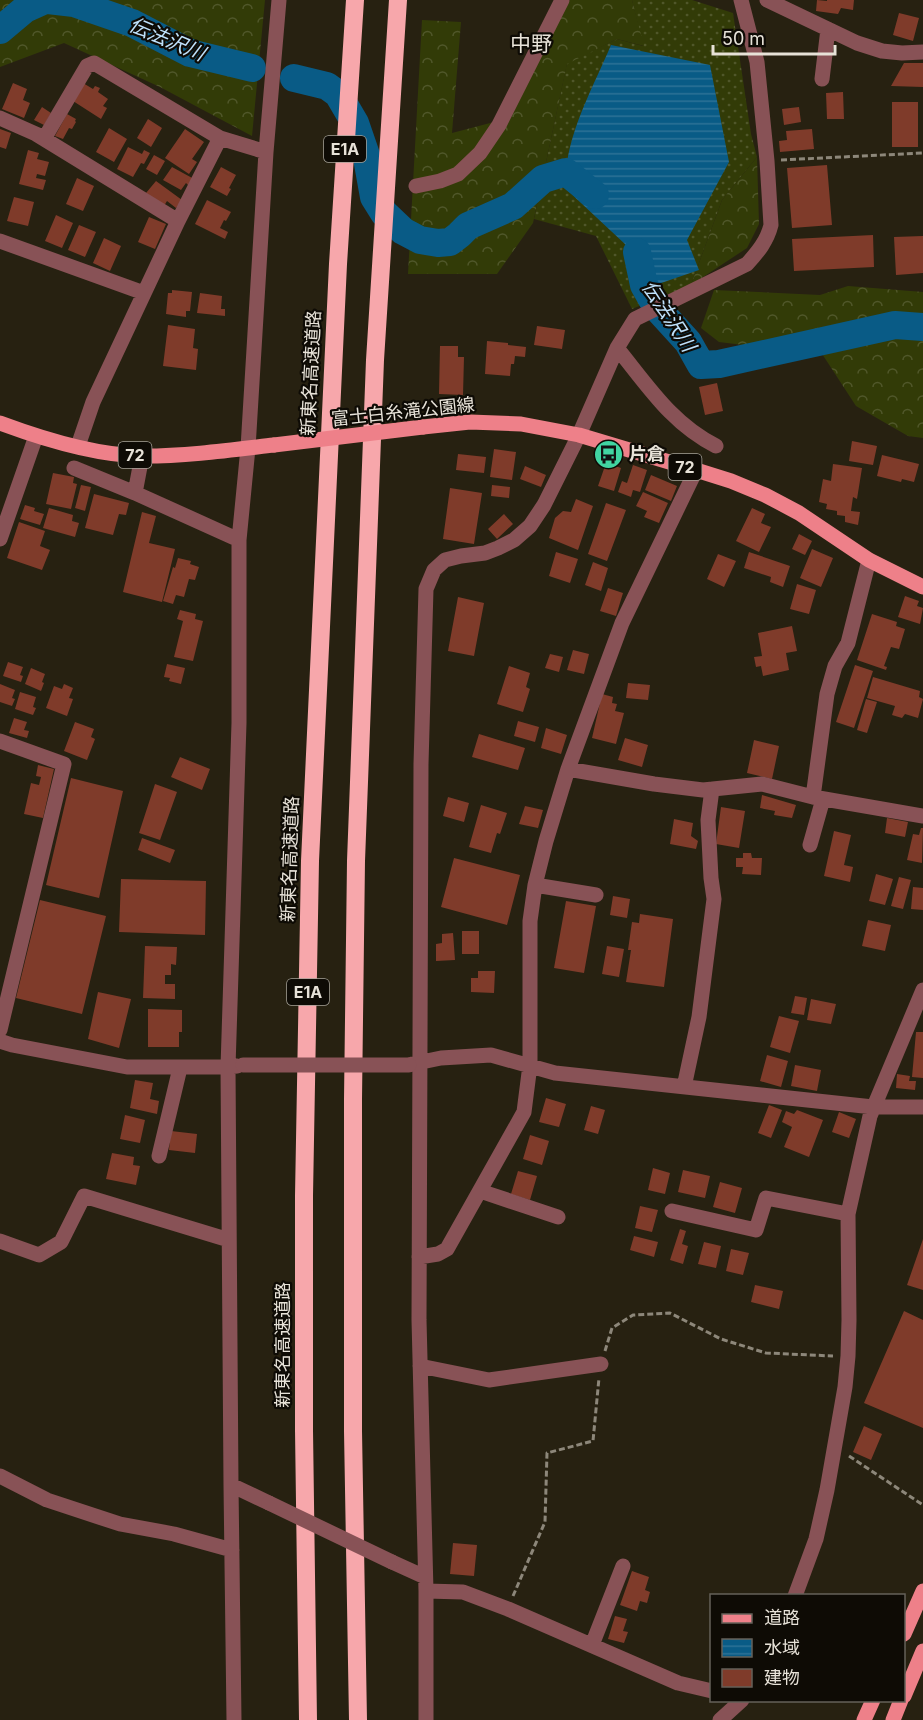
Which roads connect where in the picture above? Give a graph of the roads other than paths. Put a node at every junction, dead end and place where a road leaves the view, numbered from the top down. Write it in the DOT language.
graph roads {
  1 [pos="279,0"];
  2 [pos="356,0"];
  3 [pos="398,0"];
  4 [pos="562,0"];
  5 [pos="741,0"];
  6 [pos="767,0"];
  7 [pos="828,29"];
  8 [pos="923,52"];
  9 [pos="822,80"];
  10 [pos="0,118"];
  11 [pos="220,138"];
  12 [pos="44,139"];
  13 [pos="266,152"];
  14 [pos="416,186"];
  15 [pos="178,221"];
  16 [pos="0,241"];
  17 [pos="144,293"];
  18 [pos="617,348"];
  19 [pos="0,423"];
  20 [pos="579,435"];
  21 [pos="36,436"];
  22 [pos="78,446"];
  23 [pos="716,446"];
  24 [pos="248,448"];
  25 [pos="142,456"];
  26 [pos="74,468"];
  27 [pos="696,470"];
  28 [pos="135,493"];
  29 [pos="0,539"];
  30 [pos="239,540"];
  31 [pos="869,560"];
  32 [pos="923,587"];
  33 [pos="0,741"];
  34 [pos="568,769"];
  35 [pos="711,789"];
  36 [pos="818,798"];
  37 [pos="923,816"];
  38 [pos="810,845"];
  39 [pos="535,885"];
  40 [pos="596,895"];
  41 [pos="923,990"];
  42 [pos="0,1030"];
  43 [pos="0,1041"];
  44 [pos="415,1063"];
  45 [pos="530,1065"];
  46 [pos="235,1066"];
  47 [pos="180,1068"];
  48 [pos="684,1087"];
  49 [pos="873,1107"];
  50 [pos="923,1107"];
  51 [pos="159,1156"];
  52 [pos="480,1191"];
  53 [pos="672,1211"];
  54 [pos="848,1214"];
  55 [pos="558,1217"];
  56 [pos="229,1240"];
  57 [pos="0,1241"];
  58 [pos="419,1257"];
  59 [pos="601,1364"];
  60 [pos="420,1366"];
  61 [pos="0,1476"];
  62 [pos="231,1485"];
  63 [pos="232,1550"];
  64 [pos="623,1566"];
  65 [pos="425,1584"];
  66 [pos="923,1592"];
  67 [pos="796,1594"];
  68 [pos="905,1630"];
  69 [pos="592,1645"];
  70 [pos="923,1651"];
  71 [pos="710,1691"];
  72 [pos="905,1692"];
  73 [pos="741,1702"];
  74 [pos="873,1702"];
  75 [pos="902,1702"];
  76 [pos="897,1719"];
  77 [pos="234,1720"];
  78 [pos="308,1720"];
  79 [pos="358,1720"];
  80 [pos="426,1720"];
  81 [pos="720,1720"];
  82 [pos="864,1720"];
  1 -- 13 [label="street"];
  2 -- 78 [label="highway, 新東名高速道路 / E1A"];
  3 -- 79 [label="highway, E1A"];
  4 -- 14 [label="street"];
  5 -- 18 [label="street"];
  6 -- 7 [label="street"];
  7 -- 8 [label="street"];
  7 -- 9 [label="street"];
  10 -- 12 [label="street"];
  11 -- 12 [label="street"];
  11 -- 13 [label="street"];
  11 -- 15 [label="street"];
  12 -- 15 [label="street"];
  13 -- 24 [label="street"];
  15 -- 17 [label="street"];
  16 -- 17 [label="street"];
  17 -- 22 [label="street"];
  18 -- 20 [label="street"];
  18 -- 23 [label="street"];
  19 -- 21 [label="main road, 富士白糸滝公園線 / 72"];
  20 -- 24 [label="main road, 富士白糸滝公園線 / 72, bridge"];
  20 -- 27 [label="main road, 富士白糸滝公園線 / 72"];
  20 -- 44 [label="street"];
  21 -- 22 [label="main road, 富士白糸滝公園線 / 72"];
  21 -- 29 [label="street"];
  22 -- 25 [label="main road, 富士白糸滝公園線 / 72"];
  24 -- 25 [label="main road, 富士白糸滝公園線 / 72"];
  24 -- 30 [label="street"];
  25 -- 28 [label="street"];
  26 -- 28 [label="street"];
  27 -- 31 [label="main road, 富士白糸滝公園線 / 72"];
  27 -- 34 [label="street"];
  28 -- 30 [label="street"];
  30 -- 46 [label="street"];
  31 -- 32 [label="main road, 富士白糸滝公園線 / 72"];
  31 -- 36 [label="street"];
  33 -- 42 [label="street"];
  34 -- 35 [label="street"];
  34 -- 39 [label="street"];
  35 -- 36 [label="street"];
  35 -- 48 [label="street"];
  36 -- 37 [label="street"];
  36 -- 38 [label="street"];
  39 -- 40 [label="street"];
  39 -- 45 [label="street"];
  41 -- 49 [label="street"];
  43 -- 47 [label="street"];
  44 -- 45 [label="street"];
  44 -- 46 [label="street, bridge"];
  44 -- 58 [label="street"];
  45 -- 48 [label="street"];
  45 -- 52 [label="street"];
  46 -- 47 [label="street"];
  46 -- 56 [label="street"];
  47 -- 51 [label="street"];
  48 -- 49 [label="street"];
  49 -- 50 [label="street"];
  49 -- 54 [label="street"];
  52 -- 55 [label="street"];
  52 -- 58 [label="street"];
  53 -- 54 [label="street"];
  54 -- 67 [label="street"];
  56 -- 57 [label="street"];
  56 -- 62 [label="street"];
  58 -- 60 [label="street"];
  59 -- 60 [label="street"];
  60 -- 65 [label="street"];
  61 -- 63 [label="street"];
  62 -- 63 [label="street"];
  62 -- 65 [label="street, bridge"];
  63 -- 77 [label="street"];
  64 -- 69 [label="street"];
  65 -- 69 [label="street"];
  65 -- 80 [label="street"];
  66 -- 68 [label="main road"];
  69 -- 71 [label="street"];
  70 -- 72 [label="main road"];
  73 -- 81 [label="street"];
  74 -- 82 [label="main road"];
  75 -- 76 [label="main road"];
}
